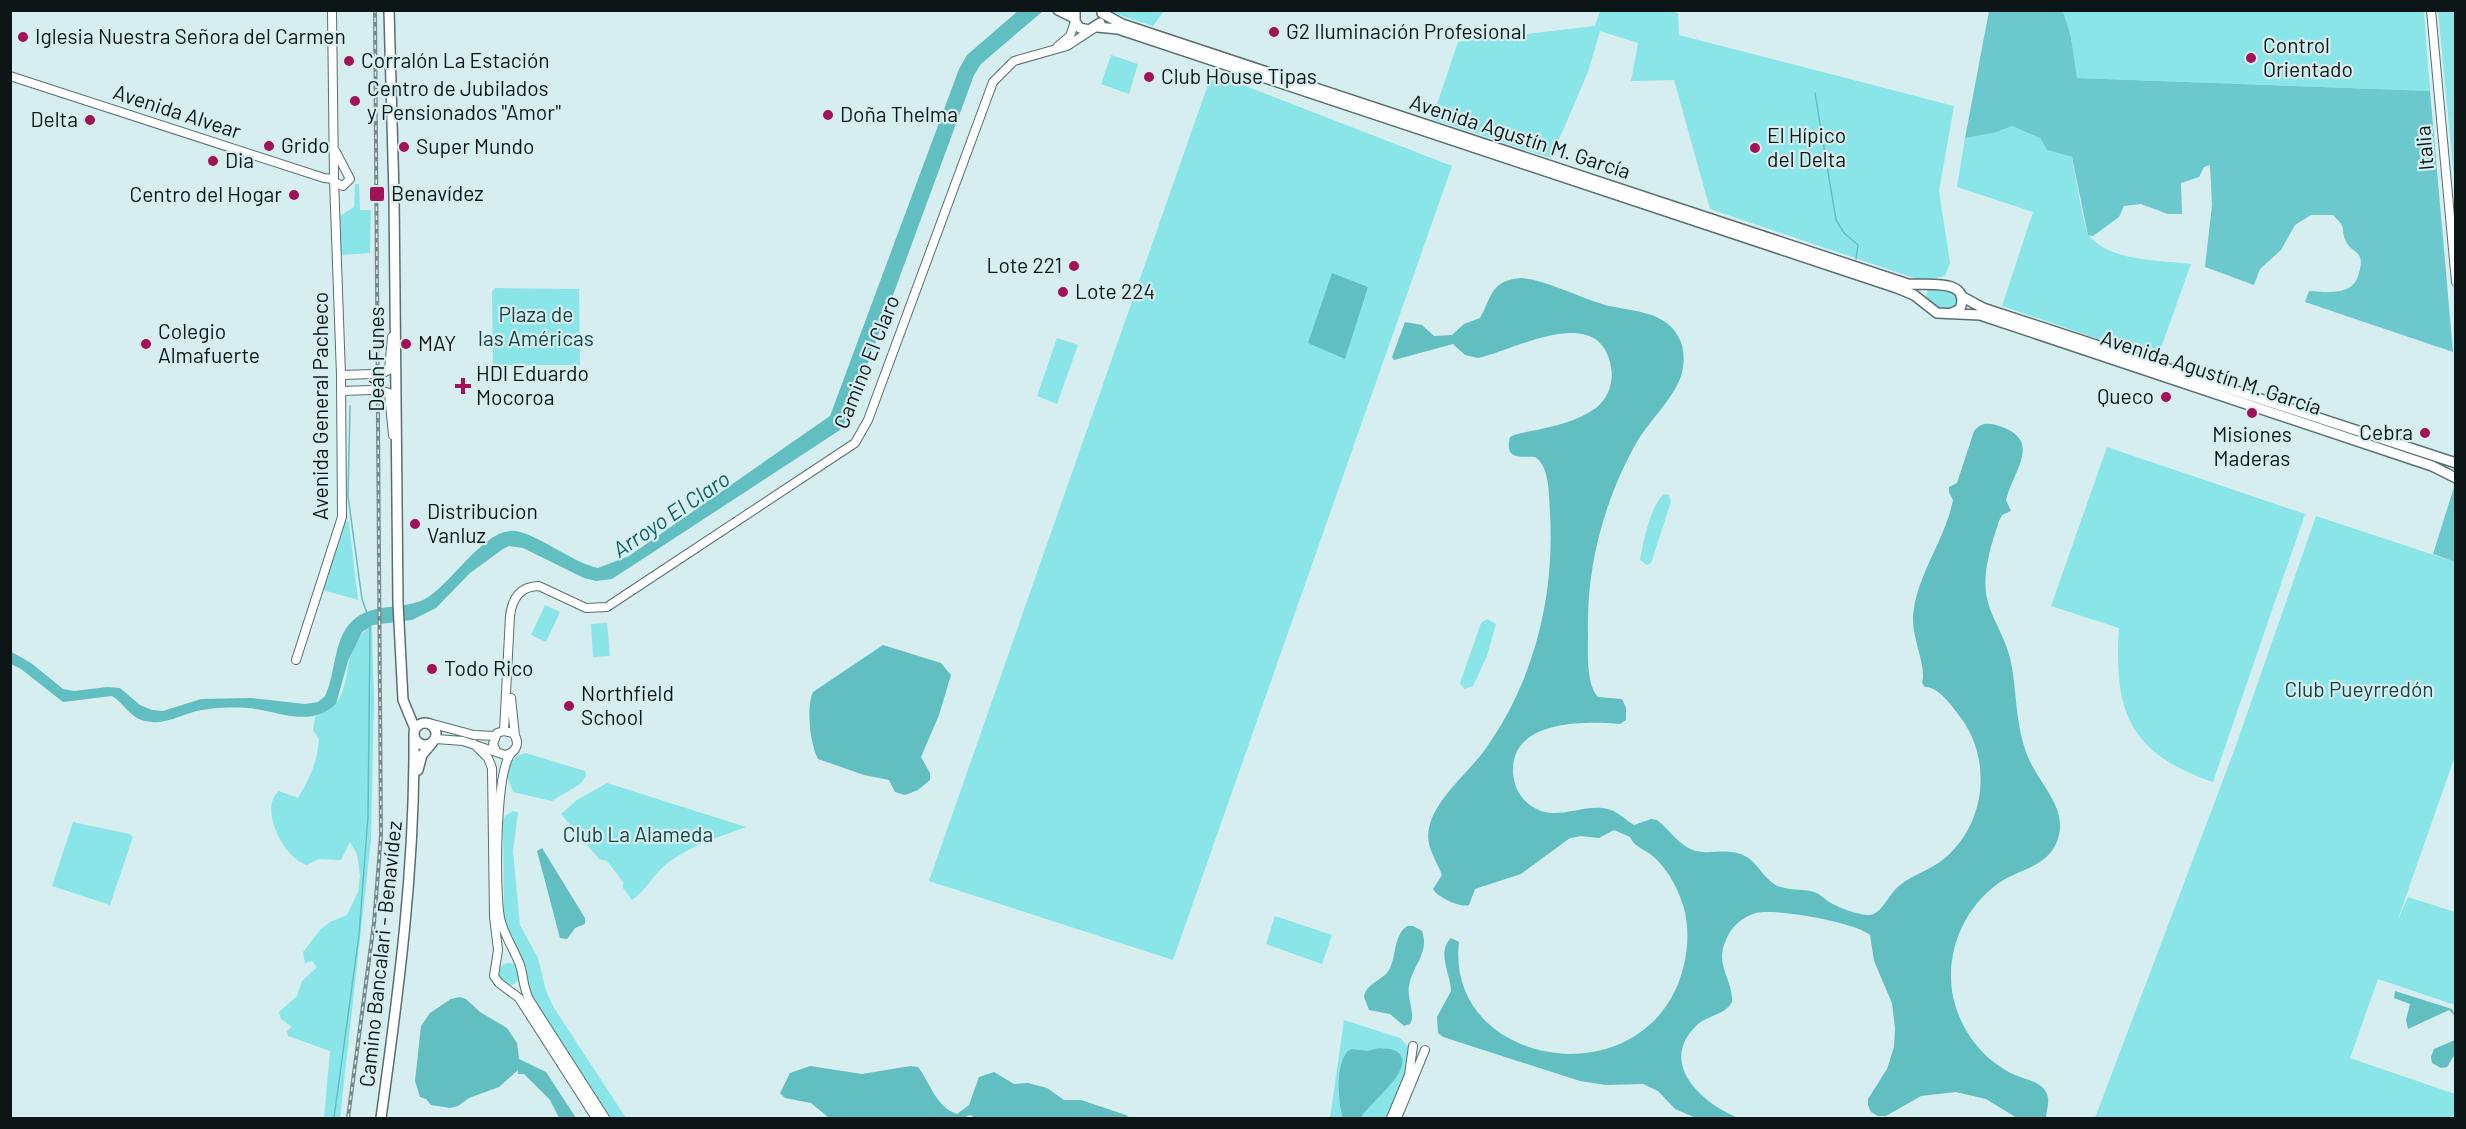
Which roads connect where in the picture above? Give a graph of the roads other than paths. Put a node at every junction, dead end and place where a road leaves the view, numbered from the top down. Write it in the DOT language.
graph roads {
  1 [pos="332,10"];
  2 [pos="1058,10"];
  3 [pos="2431,10"];
  4 [pos="1101,12"];
  5 [pos="389,15"];
  6 [pos="1074,17"];
  7 [pos="1095,28"];
  8 [pos="1055,48"];
  9 [pos="10,76"];
  10 [pos="335,150"];
  11 [pos="345,170"];
  12 [pos="334,179"];
  13 [pos="345,186"];
  14 [pos="337,212"];
  15 [pos="2456,282"];
  16 [pos="1929,285"];
  17 [pos="1961,296"];
  18 [pos="1921,300"];
  19 [pos="1952,313"];
  20 [pos="396,332"];
  21 [pos="342,375"];
  22 [pos="341,391"];
  23 [pos="396,452"];
  24 [pos="2456,464"];
  25 [pos="2456,478"];
  26 [pos="296,660"];
  27 [pos="508,679"];
  28 [pos="404,706"];
  29 [pos="426,723"];
  30 [pos="504,730"];
  31 [pos="414,732"];
  32 [pos="495,736"];
  33 [pos="515,736"];
  34 [pos="434,741"];
  35 [pos="474,744"];
  36 [pos="496,751"];
  37 [pos="511,753"];
  38 [pos="415,793"];
  39 [pos="517,958"];
  40 [pos="497,962"];
  41 [pos="522,978"];
  42 [pos="505,987"];
  43 [pos="1413,1046"];
  44 [pos="1425,1050"];
  45 [pos="381,1119"];
  46 [pos="596,1119"];
  47 [pos="605,1119"];
  48 [pos="1391,1119"];
  49 [pos="1396,1119"];
  1 -- 10 [label="street, Avenida General Pacheco"];
  2 -- 6 [label="main road, Avenida Agustín M. García"];
  3 -- 15 [label="street, Italia"];
  4 -- 7 [label="main road"];
  4 -- 16 [label="main road, Avenida Agustín M. García"];
  5 -- 20 [label="main road, Deán Funes"];
  6 -- 7 [label="main road, Avenida Agustín M. García"];
  6 -- 8 [label="street"];
  7 -- 8 [label="street, Camino El Claro"];
  7 -- 18 [label="main road, Avenida Agustín M. García"];
  8 -- 27 [label="street, Camino El Claro"];
  9 -- 12 [label="street, Avenida Alvear"];
  10 -- 11 [label="street, Avenida General Pacheco"];
  10 -- 12 [label="street, Avenida General Pacheco"];
  11 -- 12 [label="street"];
  11 -- 13 [label="street"];
  12 -- 13 [label="street"];
  12 -- 14 [label="street, Avenida General Pacheco"];
  13 -- 14 [label="street"];
  14 -- 21 [label="street, Avenida General Pacheco"];
  16 -- 17 [label="main road"];
  16 -- 18 [label="main road"];
  17 -- 19 [label="main road"];
  17 -- 24 [label="main road, Avenida Agustín M. García"];
  18 -- 19 [label="main road"];
  19 -- 25 [label="main road, Avenida Agustín M. García"];
  20 -- 21 [label="street"];
  20 -- 23 [label="main road, Deán Funes"];
  21 -- 22 [label="street, Avenida General Pacheco"];
  22 -- 23 [label="street"];
  22 -- 26 [label="street, Avenida General Pacheco"];
  23 -- 28 [label="main road, Deán Funes"];
  27 -- 30 [label="street, Camino El Claro"];
  27 -- 33 [label="street, Camino El Claro"];
  28 -- 29 [label="main road"];
  28 -- 31 [label="main road, Deán Funes"];
  29 -- 31 [label="main road"];
  29 -- 32 [label="street"];
  29 -- 34 [label="main road"];
  30 -- 32 [label="street"];
  30 -- 33 [label="street"];
  31 -- 34 [label="main road"];
  31 -- 38 [label="main road, Camino Bancalari - Benavídez"];
  32 -- 36 [label="street"];
  33 -- 37 [label="street"];
  34 -- 35 [label="street"];
  34 -- 38 [label="main road, Camino Bancalari - Benavídez"];
  35 -- 36 [label="street"];
  35 -- 40 [label="street"];
  36 -- 37 [label="street"];
  37 -- 39 [label="street"];
  38 -- 45 [label="main road, Camino Bancalari - Benavídez"];
  39 -- 40 [label="street"];
  39 -- 41 [label="street"];
  40 -- 42 [label="street"];
  41 -- 42 [label="street"];
  41 -- 47 [label="street"];
  42 -- 46 [label="street"];
  43 -- 48 [label="street"];
  44 -- 49 [label="street"];
}
